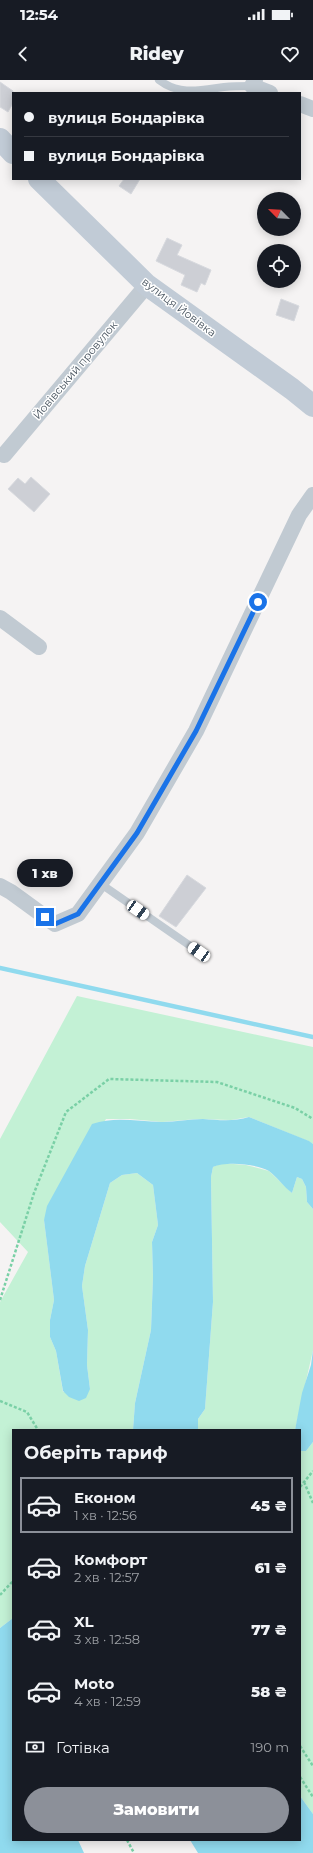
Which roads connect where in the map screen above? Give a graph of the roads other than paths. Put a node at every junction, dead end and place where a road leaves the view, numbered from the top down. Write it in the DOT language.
graph roads {
  1 [pos="159,80"];
  2 [pos="254,83"];
  3 [pos="268,92"];
  4 [pos="301,104"];
  5 [pos="313,109"];
  6 [pos="0,139"];
  7 [pos="12,152"];
  8 [pos="40,180"];
  9 [pos="147,285"];
  10 [pos="313,406"];
  11 [pos="1,456"];
  12 [pos="313,495"];
  13 [pos="0,618"];
  14 [pos="39,647"];
  15 [pos="101,884"];
  16 [pos="0,886"];
  17 [pos="199,952"];
  1 -- 2 [label="lane"];
  2 -- 3 [label="street"];
  4 -- 5 [label="street"];
  6 -- 7 [label="street"];
  8 -- 9 [label="street, вулиця Йовівка"];
  9 -- 10 [label="street, вулиця Йовівка"];
  9 -- 11 [label="street, Йовівський провулок"];
  12 -- 15 [label="street"];
  13 -- 14 [label="street"];
  15 -- 16 [label="street"];
  15 -- 17 [label="lane"];
}
